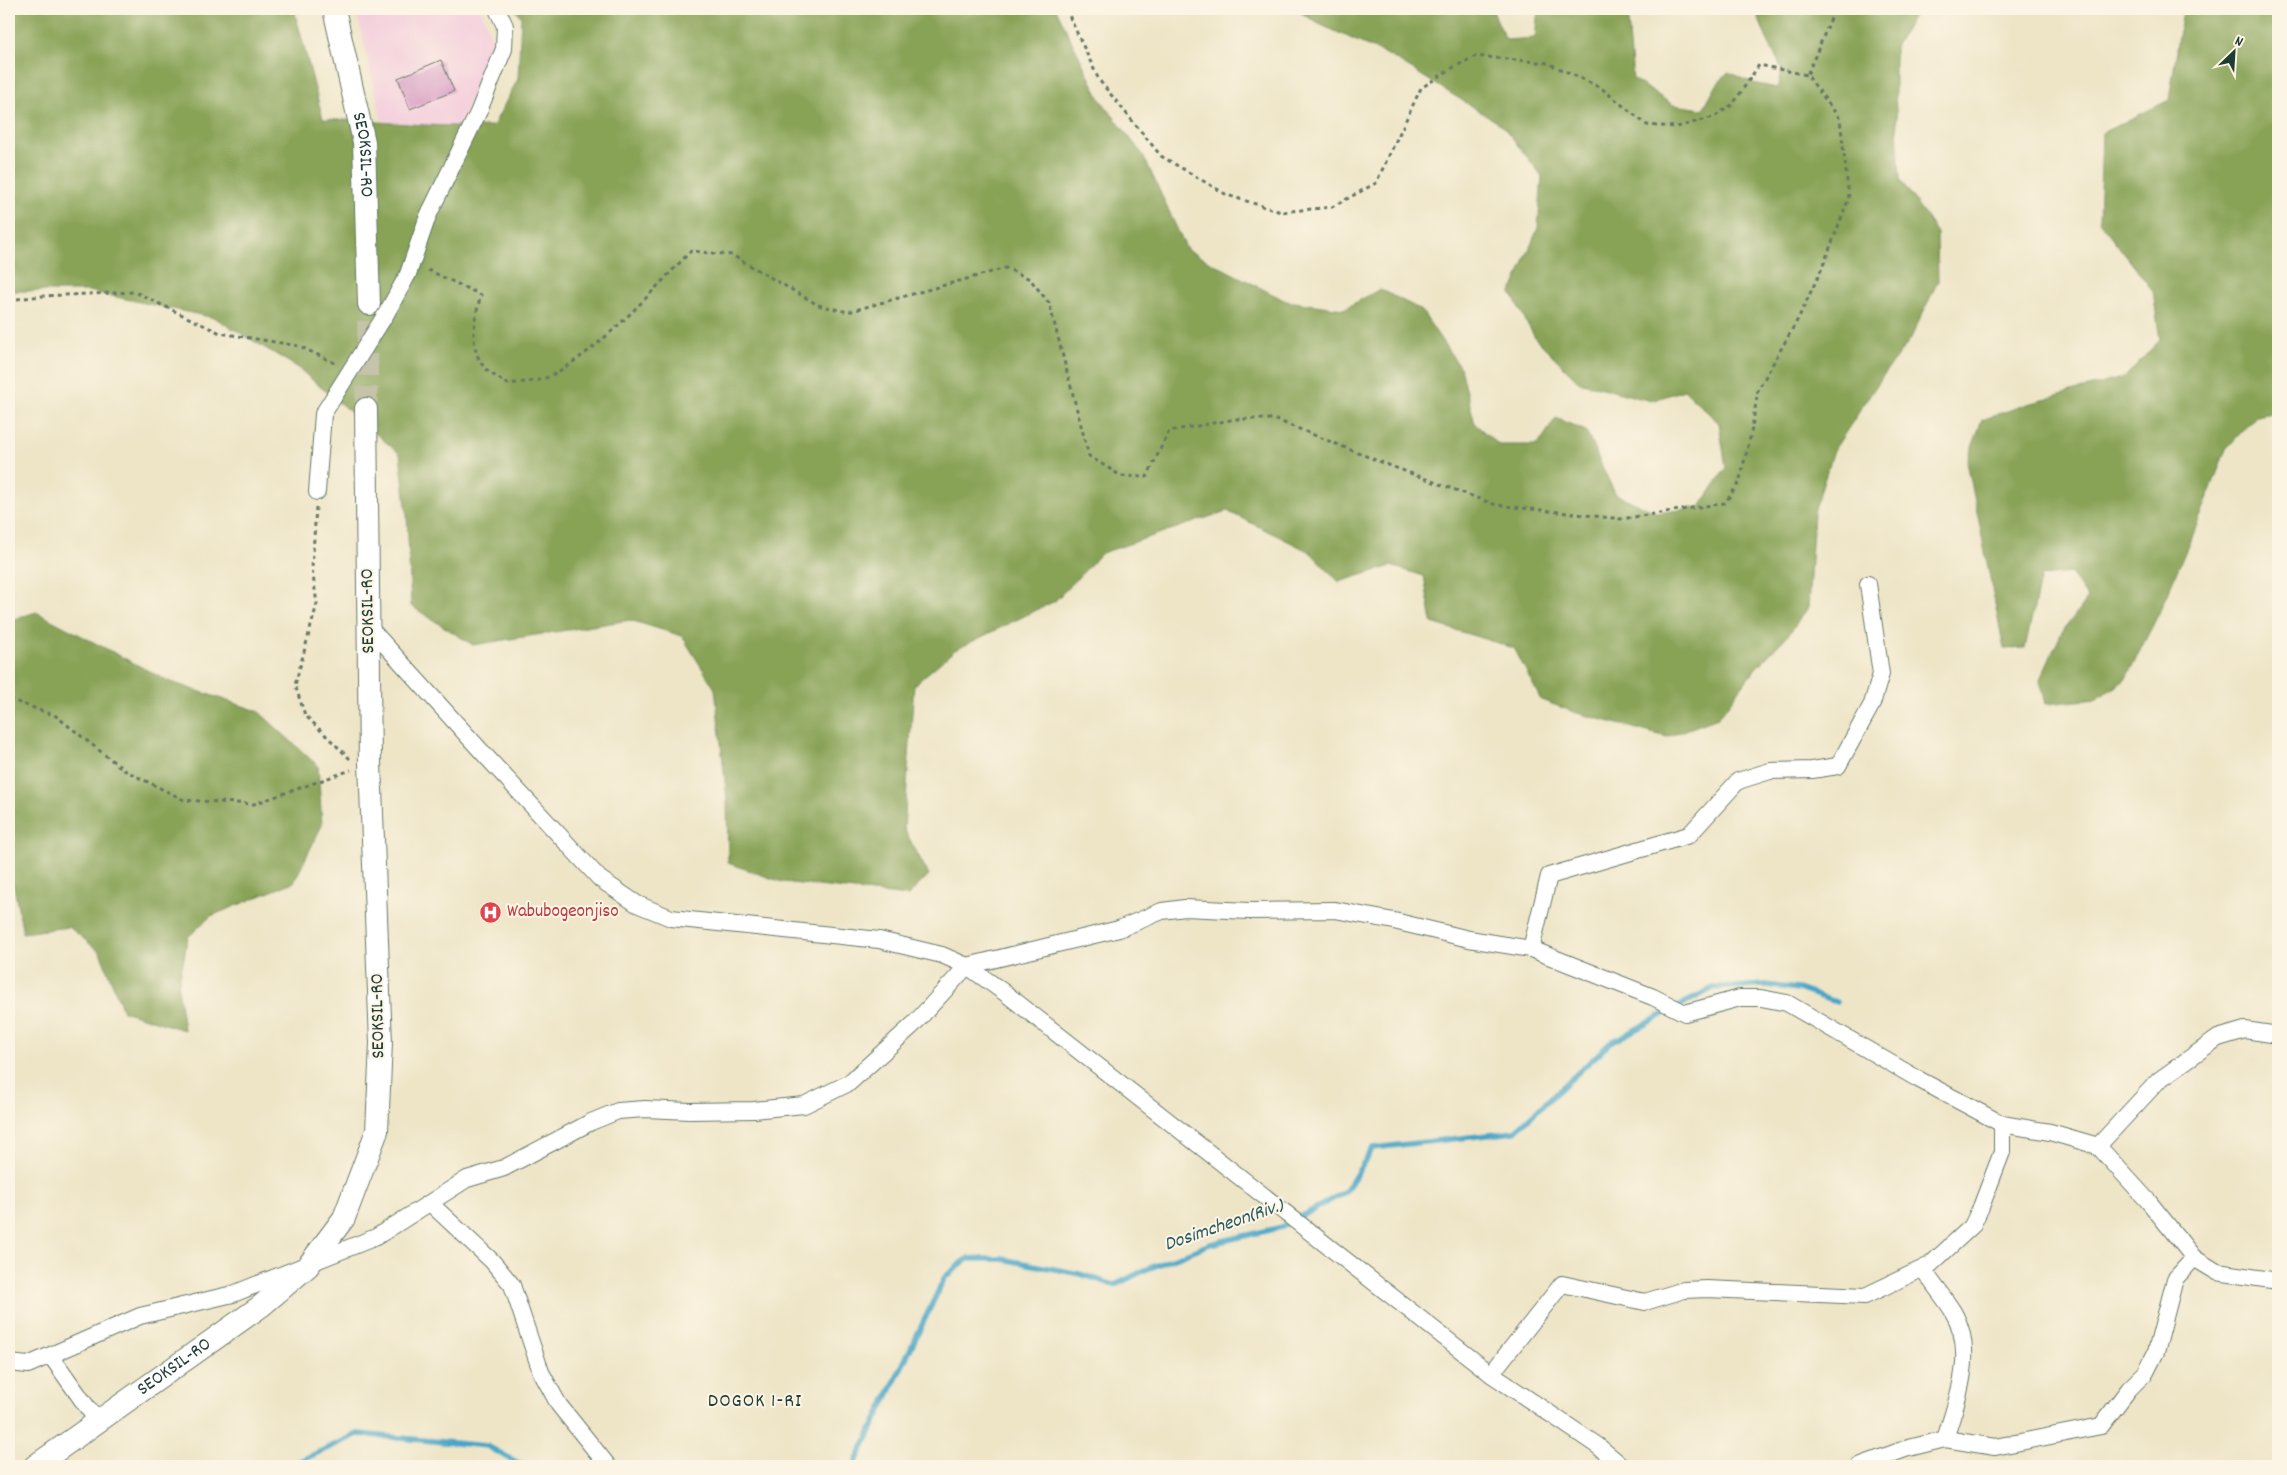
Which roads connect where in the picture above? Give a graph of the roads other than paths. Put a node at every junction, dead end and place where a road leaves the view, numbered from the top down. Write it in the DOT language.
graph roads {
  1 [pos="334,9"];
  2 [pos="497,9"];
  3 [pos="369,304"];
  4 [pos="366,410"];
  5 [pos="317,492"];
  6 [pos="1868,584"];
  7 [pos="369,627"];
  8 [pos="1531,949"];
  9 [pos="967,966"];
  10 [pos="2278,1035"];
  11 [pos="2002,1124"];
  12 [pos="2098,1146"];
  13 [pos="430,1203"];
  14 [pos="2194,1258"];
  15 [pos="308,1266"];
  16 [pos="1923,1269"];
  17 [pos="2278,1280"];
  18 [pos="51,1356"];
  19 [pos="9,1363"];
  20 [pos="1491,1374"];
  21 [pos="97,1421"];
  22 [pos="1945,1439"];
  23 [pos="35,1466"];
  24 [pos="608,1466"];
  25 [pos="1622,1466"];
  26 [pos="1859,1466"];
  1 -- 3 [label="street, SEOKSIL-RO"];
  2 -- 5 [label="street"];
  4 -- 7 [label="street, SEOKSIL-RO"];
  6 -- 8 [label="street"];
  7 -- 9 [label="street"];
  7 -- 15 [label="street, SEOKSIL-RO"];
  8 -- 9 [label="street"];
  8 -- 11 [label="street"];
  9 -- 13 [label="street"];
  9 -- 20 [label="street"];
  10 -- 12 [label="street"];
  11 -- 12 [label="street"];
  11 -- 16 [label="street"];
  12 -- 14 [label="street"];
  13 -- 15 [label="street"];
  13 -- 24 [label="street"];
  14 -- 17 [label="street"];
  14 -- 22 [label="street"];
  15 -- 18 [label="street"];
  15 -- 21 [label="street, SEOKSIL-RO"];
  16 -- 20 [label="street"];
  16 -- 22 [label="street"];
  18 -- 19 [label="street"];
  18 -- 21 [label="street"];
  20 -- 25 [label="street"];
  21 -- 23 [label="street, SEOKSIL-RO"];
  22 -- 26 [label="street"];
}
